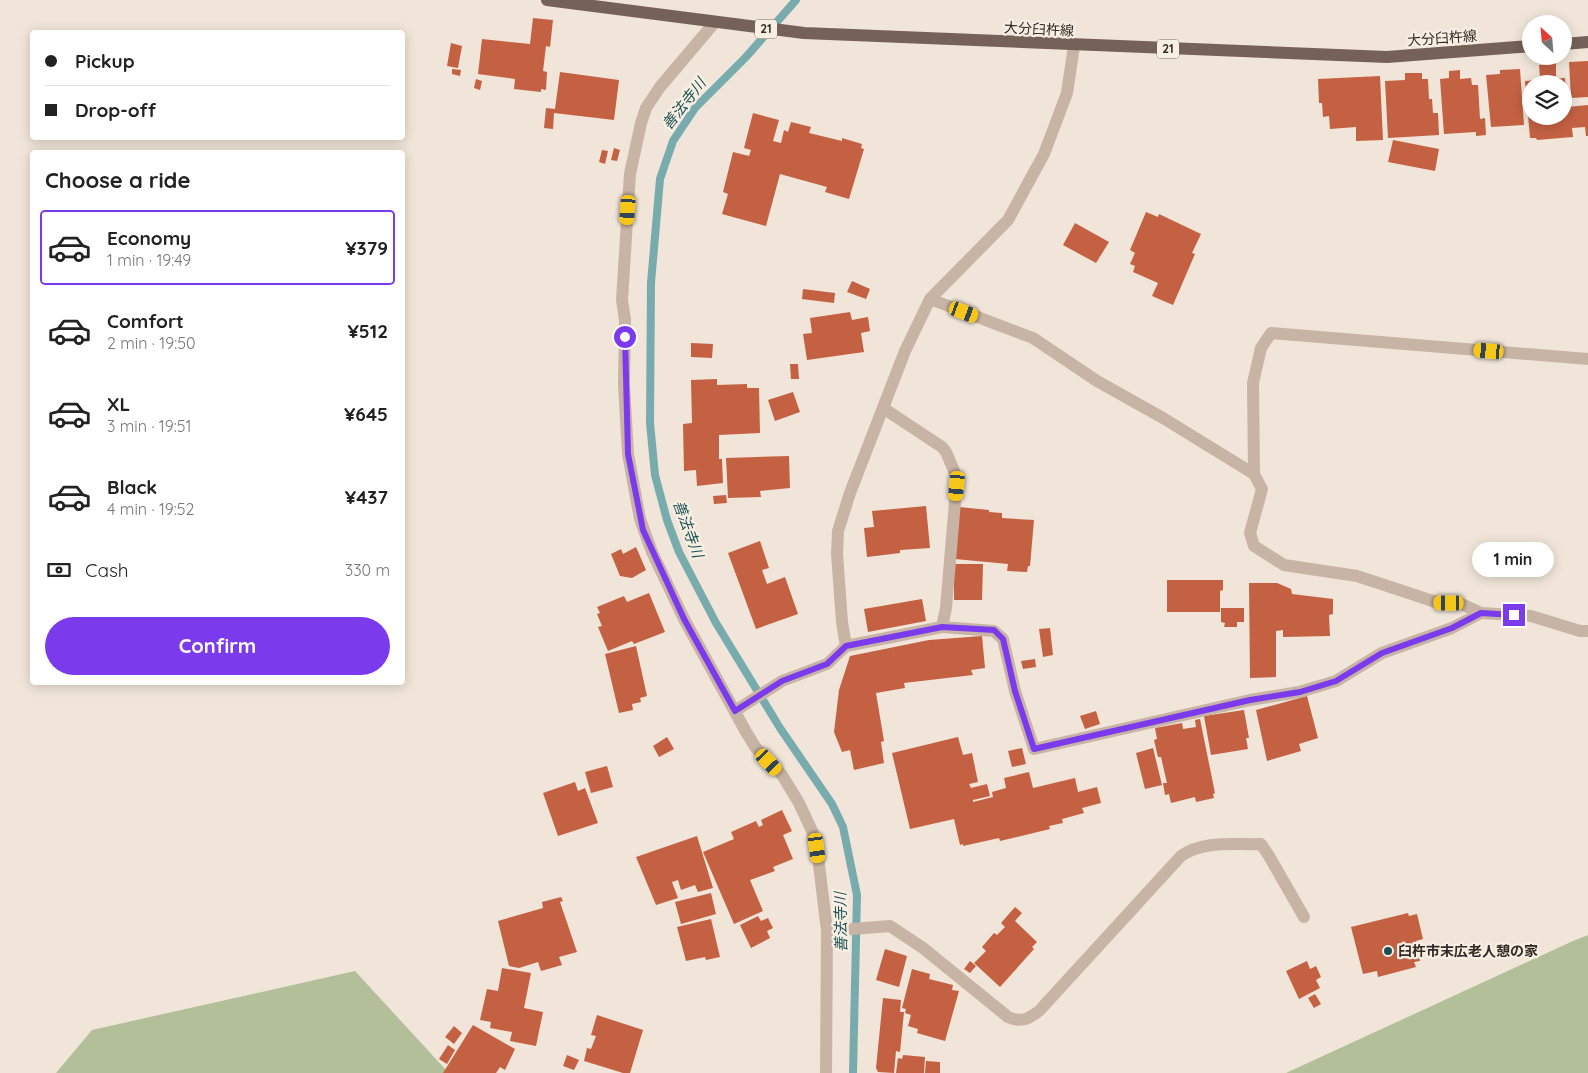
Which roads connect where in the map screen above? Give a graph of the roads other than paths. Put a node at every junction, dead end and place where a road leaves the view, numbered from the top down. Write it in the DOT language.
graph roads {
  1 [pos="547,0"];
  2 [pos="715,22"];
  3 [pos="1588,42"];
  4 [pos="1572,43"];
  5 [pos="1074,46"];
  6 [pos="1522,47"];
  7 [pos="930,299"];
  8 [pos="1588,359"];
  9 [pos="883,408"];
  10 [pos="1254,474"];
  11 [pos="1481,613"];
  12 [pos="942,627"];
  13 [pos="1588,630"];
  14 [pos="846,646"];
  15 [pos="739,708"];
  16 [pos="1304,917"];
  17 [pos="832,931"];
  18 [pos="826,1073"];
  1 -- 2 [label="main road, 大分臼杵線 / 21"];
  2 -- 5 [label="main road, 大分臼杵線 / 21"];
  2 -- 15 [label="street"];
  3 -- 4 [label="main road"];
  5 -- 6 [label="main road, 大分臼杵線 / 21"];
  5 -- 7 [label="street"];
  7 -- 9 [label="street"];
  7 -- 10 [label="street"];
  8 -- 10 [label="street"];
  9 -- 12 [label="street"];
  9 -- 14 [label="street"];
  10 -- 11 [label="street"];
  11 -- 12 [label="street"];
  11 -- 13 [label="street"];
  12 -- 14 [label="street"];
  14 -- 15 [label="street"];
  15 -- 17 [label="street"];
  16 -- 17 [label="street"];
  17 -- 18 [label="street"];
}
